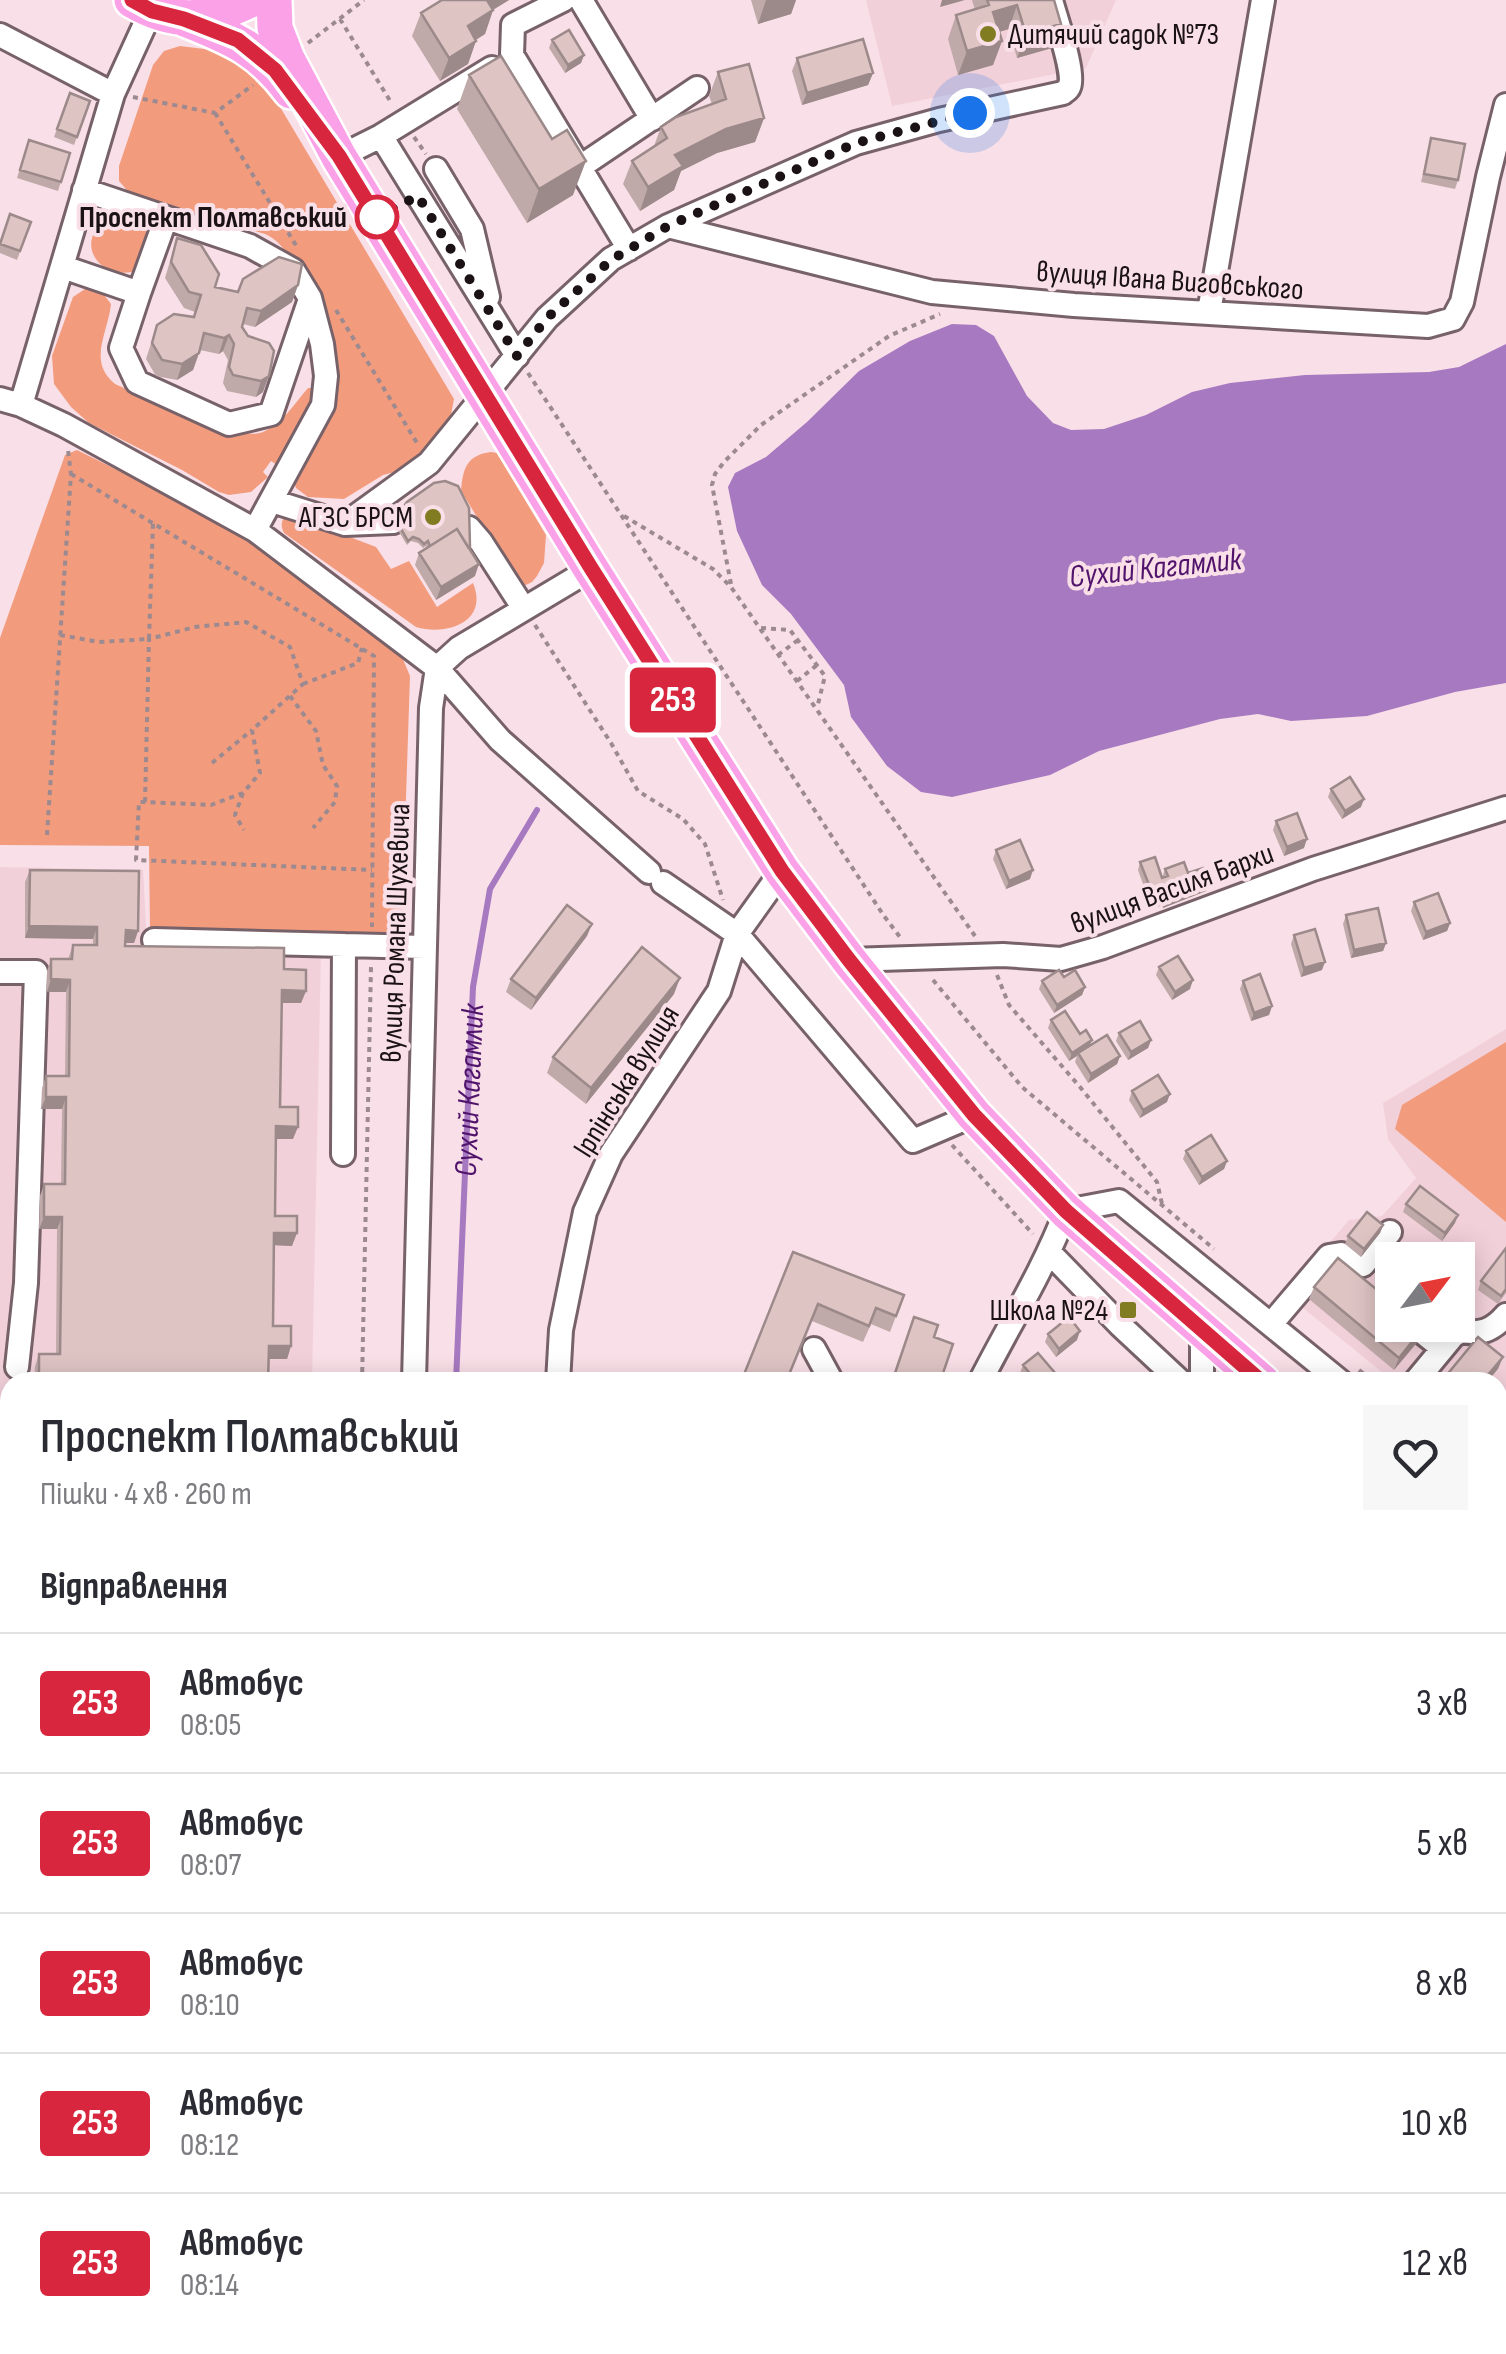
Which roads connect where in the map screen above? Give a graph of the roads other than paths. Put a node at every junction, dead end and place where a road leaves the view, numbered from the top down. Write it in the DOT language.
graph roads {
  1 [pos="250,0"];
  2 [pos="274,0"];
  3 [pos="1051,0"];
  4 [pos="1264,0"];
  5 [pos="579,1"];
  6 [pos="156,10"];
  7 [pos="0,35"];
  8 [pos="512,56"];
  9 [pos="696,88"];
  10 [pos="113,94"];
  11 [pos="1506,105"];
  12 [pos="652,119"];
  13 [pos="381,136"];
  14 [pos="339,156"];
  15 [pos="580,167"];
  16 [pos="436,169"];
  17 [pos="84,190"];
  18 [pos="166,218"];
  19 [pos="668,226"];
  20 [pos="630,249"];
  21 [pos="63,267"];
  22 [pos="139,293"];
  23 [pos="319,297"];
  24 [pos="1208,312"];
  25 [pos="492,316"];
  26 [pos="517,356"];
  27 [pos="485,395"];
  28 [pos="10,402"];
  29 [pos="272,501"];
  30 [pos="393,522"];
  31 [pos="345,524"];
  32 [pos="469,528"];
  33 [pos="255,530"];
  34 [pos="591,568"];
  35 [pos="524,609"];
  36 [pos="437,668"];
  37 [pos="1506,808"];
  38 [pos="782,871"];
  39 [pos="737,934"];
  40 [pos="154,940"];
  41 [pos="344,944"];
  42 [pos="424,947"];
  43 [pos="849,960"];
  44 [pos="0,972"];
  45 [pos="974,1115"];
  46 [pos="343,1154"];
  47 [pos="1066,1211"];
  48 [pos="1390,1232"];
  49 [pos="1050,1253"];
  50 [pos="1329,1256"];
  51 [pos="1367,1288"];
  52 [pos="1272,1324"];
  53 [pos="1502,1324"];
  54 [pos="1202,1332"];
  55 [pos="1435,1342"];
  56 [pos="1442,1348"];
  57 [pos="814,1349"];
  58 [pos="11,1369"];
  59 [pos="414,1372"];
  60 [pos="559,1372"];
  61 [pos="827,1372"];
  62 [pos="985,1372"];
  63 [pos="1172,1372"];
  64 [pos="1202,1372"];
  65 [pos="1250,1372"];
  66 [pos="1344,1372"];
  67 [pos="1422,1372"];
  1 -- 6 [label="highway"];
  2 -- 14 [label="highway"];
  3 -- 19 [label="street"];
  4 -- 24 [label="street"];
  5 -- 8 [label="street"];
  5 -- 12 [label="street"];
  6 -- 10 [label="street"];
  6 -- 14 [label="highway"];
  7 -- 10 [label="street"];
  8 -- 13 [label="street"];
  8 -- 15 [label="street"];
  9 -- 12 [label="street"];
  10 -- 17 [label="street"];
  11 -- 24 [label="street, вулиця Івана Виговського"];
  12 -- 15 [label="street"];
  13 -- 14 [label="street"];
  13 -- 25 [label="street"];
  14 -- 27 [label="highway"];
  15 -- 20 [label="street"];
  16 -- 25 [label="street"];
  17 -- 18 [label="street"];
  17 -- 21 [label="street"];
  18 -- 22 [label="street"];
  18 -- 23 [label="street"];
  19 -- 20 [label="street"];
  19 -- 24 [label="street, вулиця Івана Виговського"];
  20 -- 26 [label="street"];
  21 -- 22 [label="street"];
  21 -- 28 [label="street"];
  22 -- 23 [label="street"];
  23 -- 29 [label="street"];
  25 -- 26 [label="street"];
  26 -- 27 [label="street"];
  27 -- 31 [label="street"];
  27 -- 34 [label="highway"];
  28 -- 33 [label="street"];
  29 -- 31 [label="street"];
  29 -- 33 [label="street"];
  30 -- 31 [label="street"];
  32 -- 35 [label="street"];
  33 -- 36 [label="street"];
  34 -- 35 [label="street"];
  34 -- 38 [label="highway"];
  35 -- 36 [label="street"];
  36 -- 39 [label="street"];
  36 -- 42 [label="street, вулиця Романа Шухевича"];
  37 -- 43 [label="street, вулиця Василя Бархи"];
  38 -- 39 [label="street, Ірпінська вулиця"];
  38 -- 43 [label="highway"];
  39 -- 45 [label="street"];
  39 -- 60 [label="street, Ірпінська вулиця"];
  40 -- 41 [label="street"];
  41 -- 42 [label="street"];
  41 -- 46 [label="street"];
  42 -- 59 [label="street, вулиця Романа Шухевича"];
  43 -- 45 [label="highway"];
  44 -- 58 [label="street"];
  45 -- 47 [label="highway"];
  47 -- 49 [label="street"];
  47 -- 52 [label="street"];
  47 -- 54 [label="highway"];
  48 -- 50 [label="street"];
  49 -- 62 [label="street"];
  49 -- 63 [label="street"];
  50 -- 51 [label="street"];
  50 -- 52 [label="street"];
  52 -- 66 [label="street"];
  53 -- 56 [label="street"];
  54 -- 64 [label="street"];
  54 -- 65 [label="highway"];
  55 -- 56 [label="street"];
  56 -- 67 [label="street"];
  57 -- 61 [label="street"];
}
